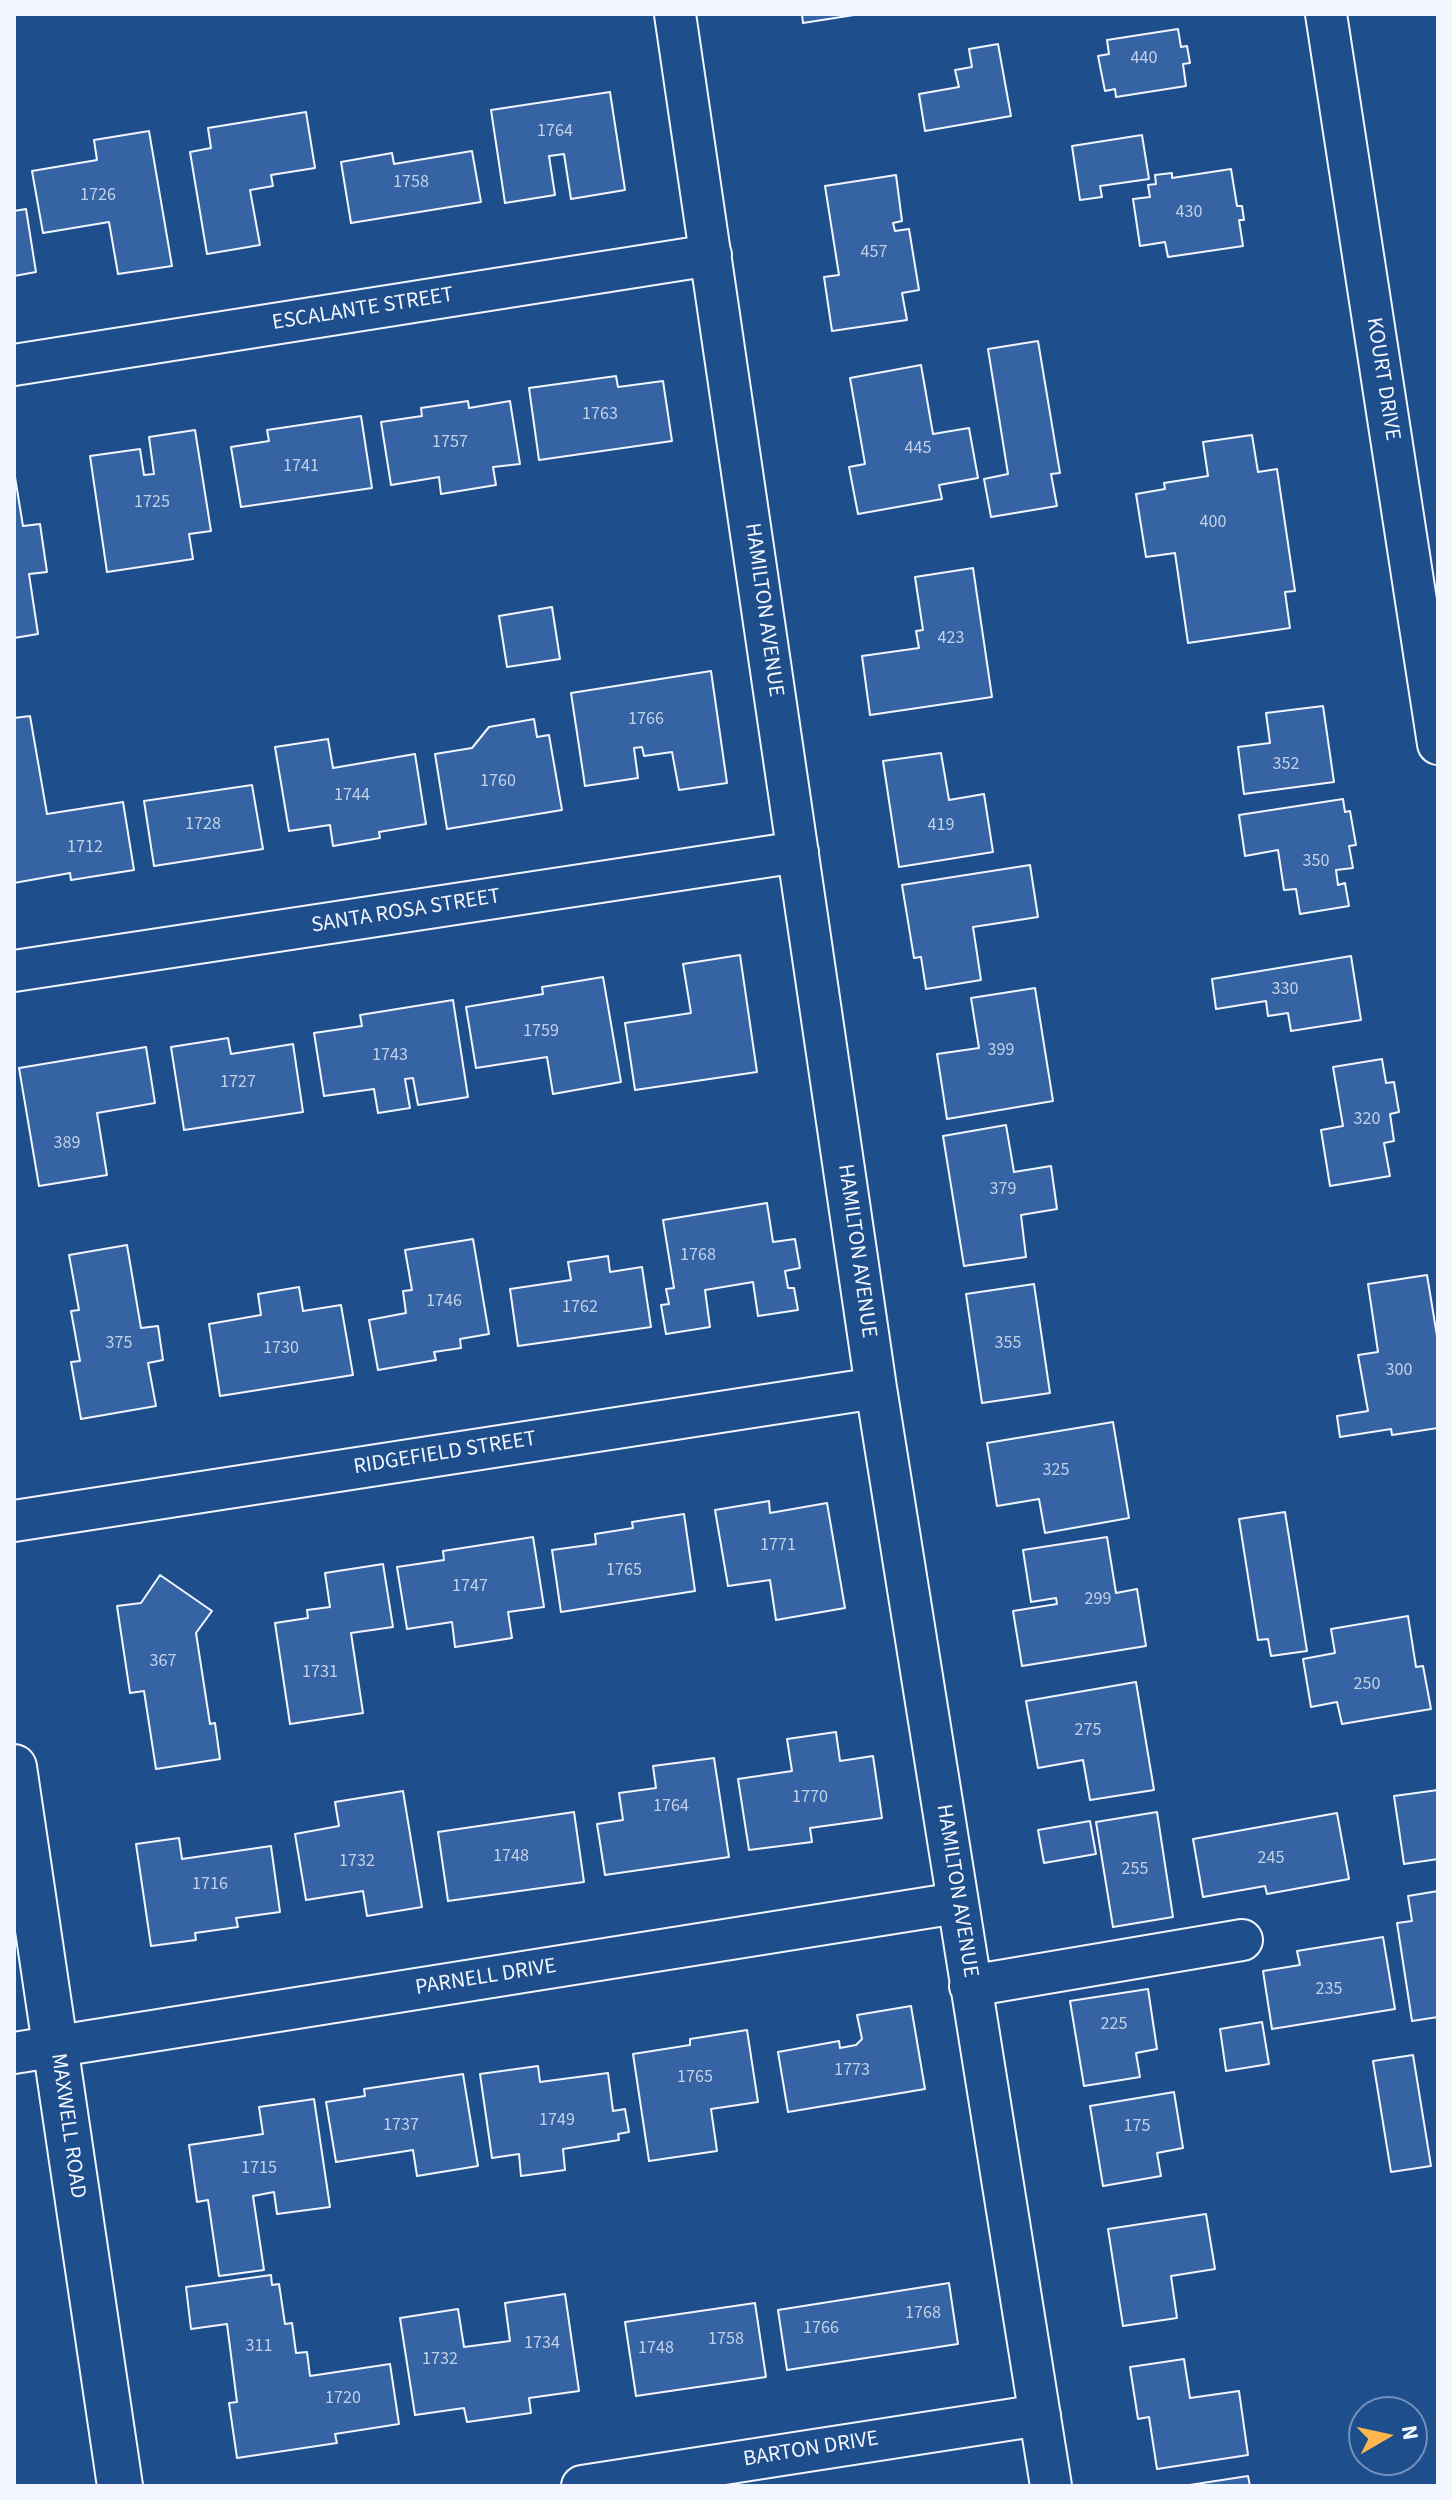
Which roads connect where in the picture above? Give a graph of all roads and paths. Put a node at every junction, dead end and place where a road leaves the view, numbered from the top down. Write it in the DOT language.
graph roads {
  1 [pos="675,14"];
  2 [pos="1326,14"];
  3 [pos="711,255"];
  4 [pos="14,365"];
  5 [pos="1438,744"];
  6 [pos="798,852"];
  7 [pos="14,971"];
  8 [pos="876,1388"];
  9 [pos="14,1521"];
  10 [pos="14,1767"];
  11 [pos="957,1903"];
  12 [pos="1242,1940"];
  13 [pos="970,1986"];
  14 [pos="35,2049"];
  15 [pos="1040,2415"];
  16 [pos="120,2486"];
  17 [pos="582,2486"];
  18 [pos="1051,2486"];
  1 -- 3 [label="street, HAMILTON AVENUE"];
  2 -- 5 [label="street, KOURT DRIVE"];
  3 -- 4 [label="street, ESCALANTE STREET"];
  3 -- 6 [label="street, HAMILTON AVENUE"];
  6 -- 7 [label="street, SANTA ROSA STREET"];
  6 -- 8 [label="street, HAMILTON AVENUE"];
  8 -- 9 [label="street, RIDGEFIELD STREET"];
  8 -- 11 [label="street, HAMILTON AVENUE"];
  10 -- 14 [label="main road, MAXWELL ROAD"];
  11 -- 13 [label="street, HAMILTON AVENUE"];
  11 -- 14 [label="street, PARNELL DRIVE"];
  12 -- 13 [label="street"];
  13 -- 15 [label="street, HAMILTON AVENUE"];
  14 -- 16 [label="main road, MAXWELL ROAD"];
  15 -- 17 [label="street, BARTON DRIVE"];
  15 -- 18 [label="street, HAMILTON AVENUE"];
}
